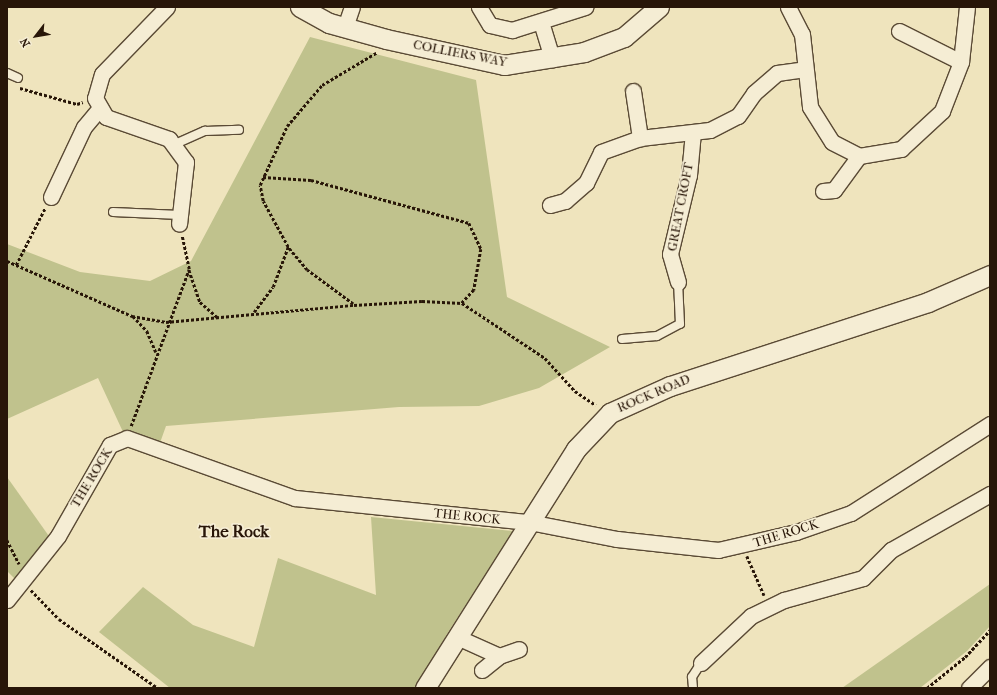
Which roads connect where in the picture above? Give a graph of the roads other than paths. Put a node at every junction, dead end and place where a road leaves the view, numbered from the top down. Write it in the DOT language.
graph roads {
  1 [pos="167,7"];
  2 [pos="300,7"];
  3 [pos="352,7"];
  4 [pos="479,7"];
  5 [pos="585,7"];
  6 [pos="659,7"];
  7 [pos="788,7"];
  8 [pos="967,7"];
  9 [pos="541,22"];
  10 [pos="345,27"];
  11 [pos="899,32"];
  12 [pos="552,59"];
  13 [pos="961,62"];
  14 [pos="806,69"];
  15 [pos="7,73"];
  16 [pos="18,78"];
  17 [pos="633,91"];
  18 [pos="98,103"];
  19 [pos="239,130"];
  20 [pos="692,132"];
  21 [pos="640,138"];
  22 [pos="173,145"];
  23 [pos="859,156"];
  24 [pos="823,191"];
  25 [pos="51,196"];
  26 [pos="550,205"];
  27 [pos="113,212"];
  28 [pos="179,220"];
  29 [pos="990,275"];
  30 [pos="678,282"];
  31 [pos="622,339"];
  32 [pos="990,424"];
  33 [pos="990,494"];
  34 [pos="529,522"];
  35 [pos="7,600"];
  36 [pos="457,637"];
  37 [pos="519,649"];
  38 [pos="499,656"];
  39 [pos="701,663"];
  40 [pos="990,667"];
  41 [pos="482,670"];
  42 [pos="425,688"];
  43 [pos="693,688"];
  44 [pos="969,688"];
  1 -- 18 [label="street"];
  2 -- 10 [label="street, COLLIERS WAY"];
  3 -- 10 [label="street"];
  4 -- 9 [label="street"];
  5 -- 9 [label="street"];
  6 -- 12 [label="street, COLLIERS WAY"];
  7 -- 14 [label="street"];
  8 -- 13 [label="street"];
  9 -- 12 [label="street"];
  10 -- 12 [label="street, COLLIERS WAY"];
  11 -- 13 [label="street"];
  13 -- 23 [label="street"];
  14 -- 20 [label="street"];
  14 -- 23 [label="street"];
  15 -- 16 [label="lane"];
  17 -- 21 [label="street"];
  18 -- 22 [label="street"];
  18 -- 25 [label="street"];
  19 -- 22 [label="lane"];
  20 -- 21 [label="street"];
  20 -- 30 [label="street, GREAT CROFT"];
  21 -- 26 [label="street"];
  22 -- 28 [label="street"];
  23 -- 24 [label="street"];
  27 -- 28 [label="lane"];
  29 -- 34 [label="street, ROCK ROAD"];
  30 -- 31 [label="lane"];
  32 -- 34 [label="street, THE ROCK"];
  33 -- 39 [label="street"];
  34 -- 35 [label="street, THE ROCK"];
  34 -- 36 [label="street, ROCK ROAD"];
  36 -- 38 [label="street"];
  36 -- 42 [label="street, ROCK ROAD"];
  37 -- 38 [label="street"];
  38 -- 41 [label="street"];
  39 -- 43 [label="lane"];
  40 -- 44 [label="street"];
}
